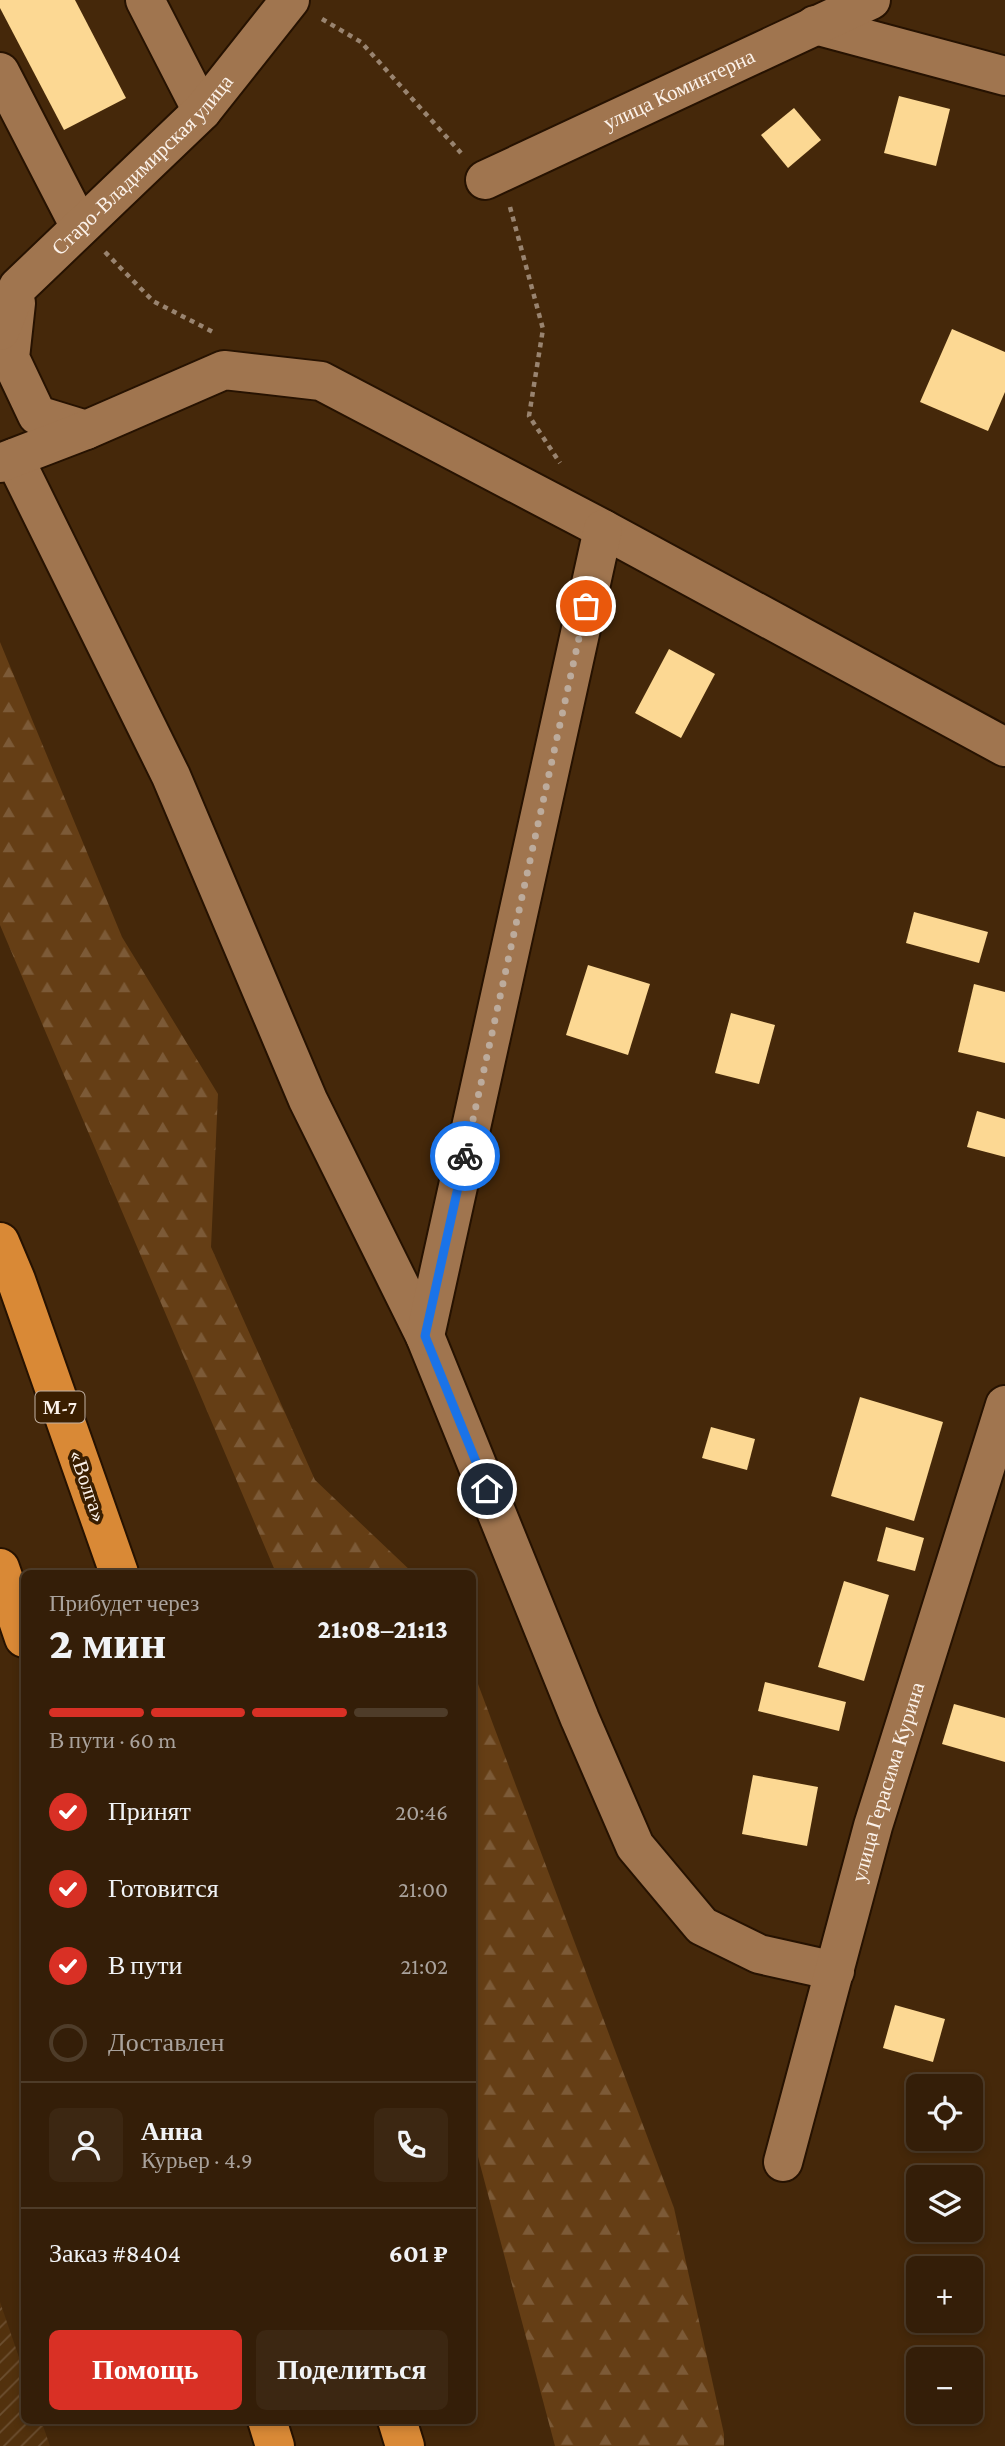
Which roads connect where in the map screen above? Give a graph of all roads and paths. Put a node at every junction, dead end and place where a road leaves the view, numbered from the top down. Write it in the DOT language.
graph roads {
  1 [pos="145,0"];
  2 [pos="290,0"];
  3 [pos="871,0"];
  4 [pos="816,25"];
  5 [pos="0,72"];
  6 [pos="1005,76"];
  7 [pos="202,111"];
  8 [pos="485,180"];
  9 [pos="80,228"];
  10 [pos="18,287"];
  11 [pos="0,331"];
  12 [pos="220,336"];
  13 [pos="86,430"];
  14 [pos="7,460"];
  15 [pos="566,472"];
  16 [pos="603,529"];
  17 [pos="1005,747"];
  18 [pos="0,1242"];
  19 [pos="425,1336"];
  20 [pos="1005,1405"];
  21 [pos="0,1568"];
  22 [pos="117,1570"];
  23 [pos="21,1629"];
  24 [pos="835,1971"];
  25 [pos="783,2162"];
  26 [pos="268,2424"];
  27 [pos="398,2424"];
  28 [pos="275,2446"];
  29 [pos="405,2446"];
  1 -- 7 [label="street"];
  2 -- 7 [label="street, Старо-Владимирская улица"];
  2 -- 8 [label="path"];
  3 -- 4 [label="street, улица Коминтерна"];
  4 -- 6 [label="street"];
  4 -- 8 [label="street, улица Коминтерна"];
  5 -- 9 [label="street"];
  7 -- 9 [label="street, Старо-Владимирская улица"];
  8 -- 15 [label="path"];
  9 -- 10 [label="street, Старо-Владимирская улица"];
  9 -- 12 [label="path"];
  10 -- 11 [label="street, Старо-Владимирская улица"];
  10 -- 13 [label="street"];
  13 -- 14 [label="street"];
  13 -- 16 [label="street"];
  14 -- 19 [label="street"];
  16 -- 17 [label="street"];
  16 -- 19 [label="street"];
  18 -- 22 [label="highway, «Волга» / М-7"];
  19 -- 24 [label="street"];
  20 -- 24 [label="street, улица Герасима Курина"];
  21 -- 23 [label="highway"];
  24 -- 25 [label="street, улица Герасима Курина"];
  26 -- 28 [label="highway"];
  27 -- 29 [label="highway"];
}
